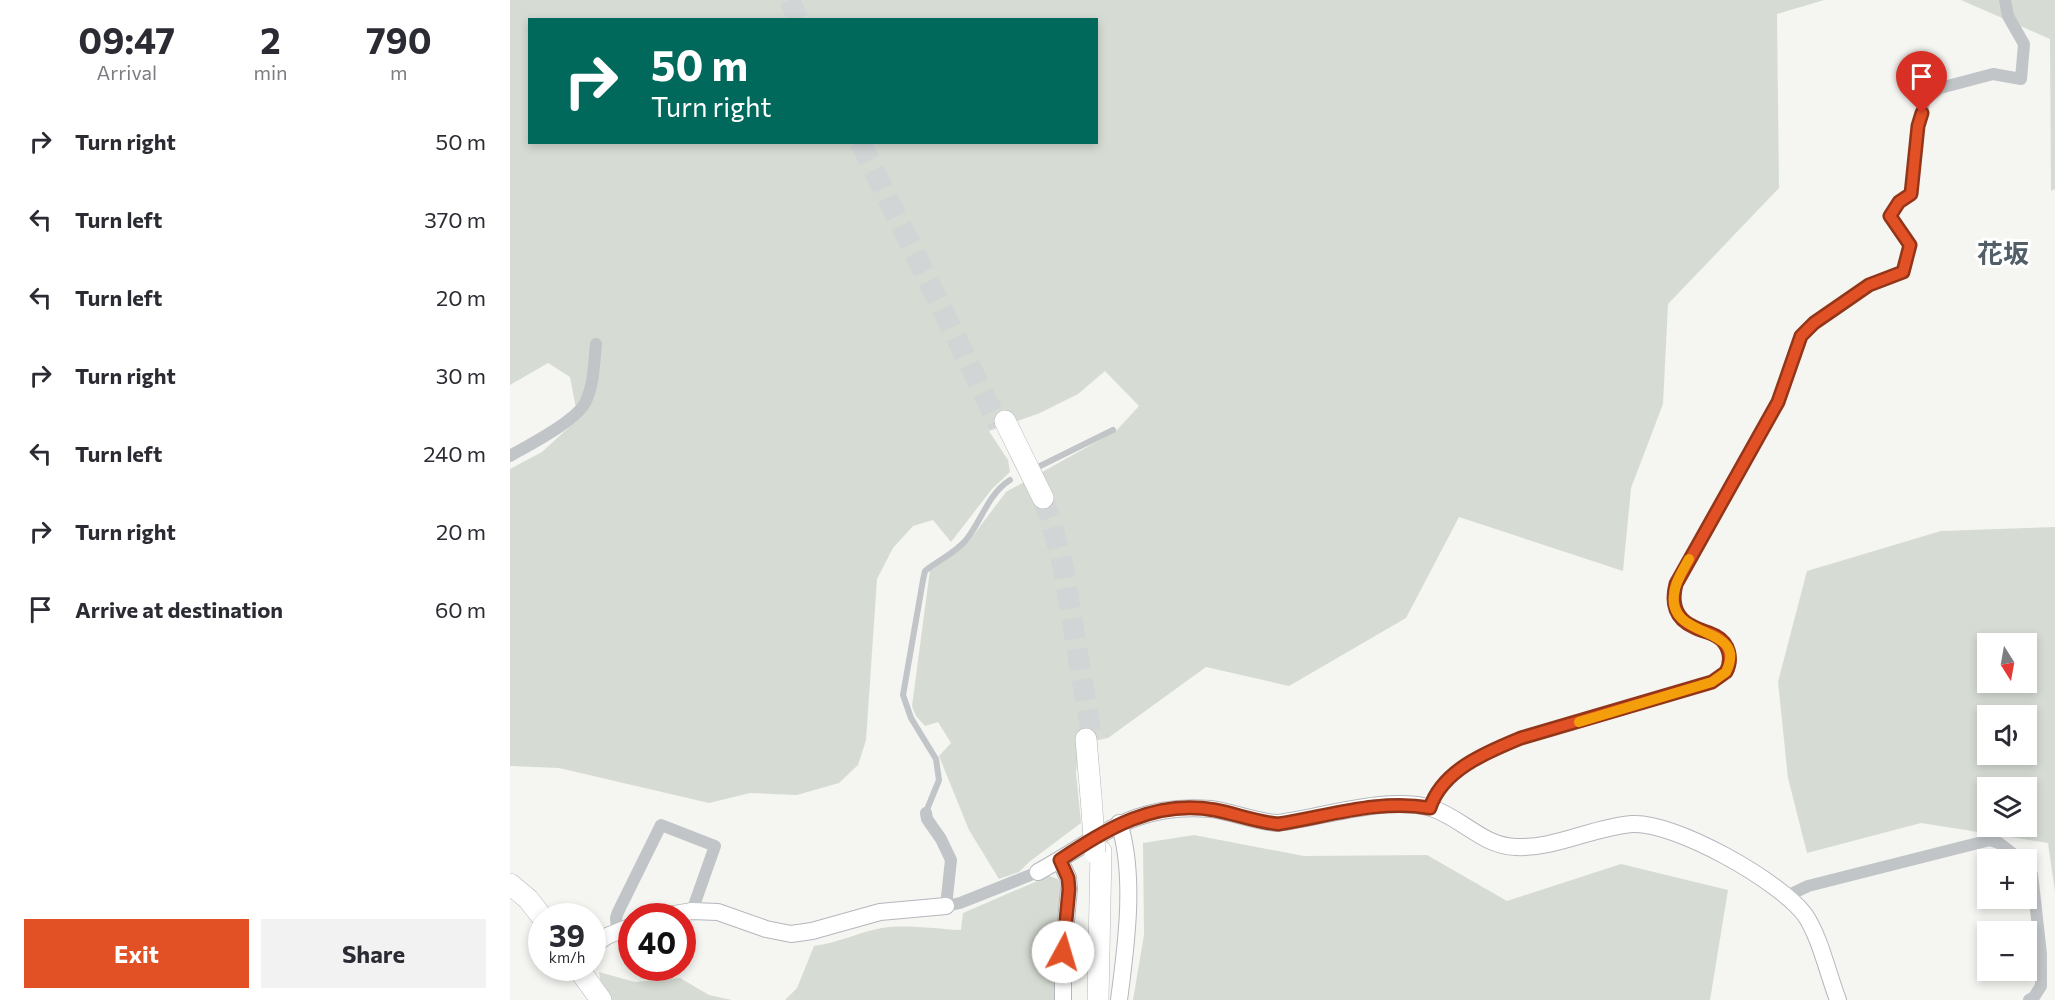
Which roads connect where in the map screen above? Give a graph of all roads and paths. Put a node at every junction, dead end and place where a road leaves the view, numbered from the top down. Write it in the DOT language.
graph roads {
  1 [pos="2005,0"];
  2 [pos="596,344"];
  3 [pos="1002,423"];
  4 [pos="1113,430"];
  5 [pos="510,456"];
  6 [pos="1034,468"];
  7 [pos="1010,480"];
  8 [pos="1039,500"];
  9 [pos="1089,738"];
  10 [pos="1430,808"];
  11 [pos="926,813"];
  12 [pos="1119,824"];
  13 [pos="2007,849"];
  14 [pos="1099,856"];
  15 [pos="1060,860"];
  16 [pos="1038,872"];
  17 [pos="510,884"];
  18 [pos="1787,896"];
  19 [pos="531,903"];
  20 [pos="622,903"];
  21 [pos="695,903"];
  22 [pos="946,906"];
  23 [pos="2036,909"];
  24 [pos="696,911"];
  25 [pos="618,912"];
  26 [pos="618,925"];
  27 [pos="1094,952"];
  28 [pos="587,981"];
  29 [pos="598,999"];
  30 [pos="1063,1000"];
  31 [pos="1087,1000"];
  32 [pos="1092,1000"];
  33 [pos="1098,1000"];
  34 [pos="1110,1000"];
  35 [pos="1119,1000"];
  36 [pos="1838,1000"];
  37 [pos="2029,1000"];
  1 -- 10 [label="street"];
  2 -- 5 [label="street"];
  3 -- 8 [label="highway"];
  4 -- 6 [label="lane"];
  7 -- 11 [label="lane"];
  9 -- 14 [label="highway, bridge"];
  10 -- 12 [label="street"];
  10 -- 18 [label="street"];
  11 -- 22 [label="street"];
  12 -- 15 [label="street"];
  12 -- 35 [label="street"];
  13 -- 18 [label="street"];
  14 -- 27 [label="highway"];
  14 -- 33 [label="highway"];
  14 -- 34 [label="highway"];
  15 -- 16 [label="street"];
  15 -- 30 [label="street"];
  16 -- 22 [label="street"];
  17 -- 19 [label="highway"];
  18 -- 36 [label="street"];
  20 -- 21 [label="street"];
  22 -- 24 [label="street"];
  23 -- 37 [label="street"];
  25 -- 26 [label="street"];
  27 -- 31 [label="highway"];
  27 -- 32 [label="highway"];
  28 -- 29 [label="highway"];
}
